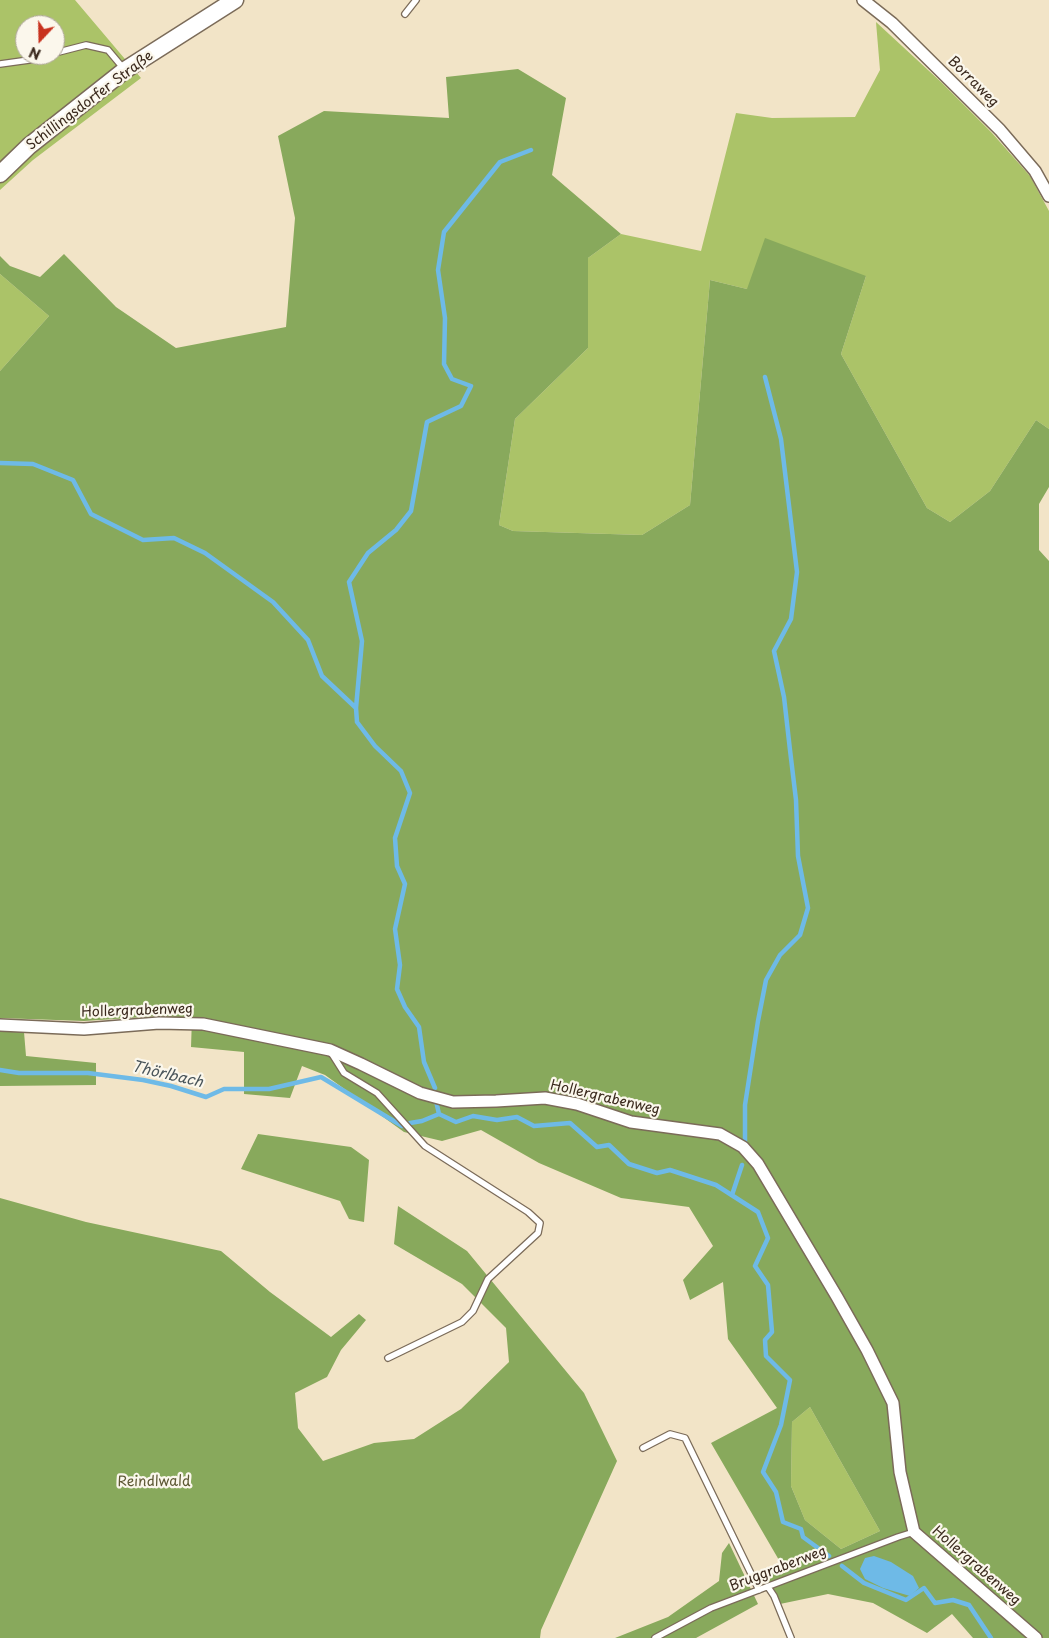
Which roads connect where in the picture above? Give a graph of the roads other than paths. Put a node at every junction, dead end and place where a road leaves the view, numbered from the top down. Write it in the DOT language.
graph roads {
  1 [pos="235,0"];
  2 [pos="416,0"];
  3 [pos="863,0"];
  4 [pos="405,14"];
  5 [pos="65,50"];
  6 [pos="15,62"];
  7 [pos="0,64"];
  8 [pos="125,70"];
  9 [pos="0,174"];
  10 [pos="1049,196"];
  11 [pos="0,1025"];
  12 [pos="330,1050"];
  13 [pos="388,1358"];
  14 [pos="643,1448"];
  15 [pos="914,1532"];
  16 [pos="768,1586"];
  17 [pos="759,1590"];
  18 [pos="655,1638"];
  19 [pos="791,1638"];
  20 [pos="1036,1638"];
  1 -- 8 [label="main road, Schillingsdorfer Straße"];
  2 -- 4 [label="lane"];
  3 -- 10 [label="street, Borraweg"];
  5 -- 8 [label="lane"];
  6 -- 7 [label="lane"];
  8 -- 9 [label="main road, Schillingsdorfer Straße"];
  11 -- 12 [label="street, Hollergrabenweg"];
  12 -- 13 [label="lane"];
  12 -- 15 [label="street, Hollergrabenweg"];
  14 -- 17 [label="lane"];
  15 -- 16 [label="lane, Bruggraberweg"];
  15 -- 20 [label="street, Hollergrabenweg"];
  16 -- 17 [label="lane, Bruggraberweg"];
  16 -- 19 [label="lane"];
  17 -- 18 [label="lane, Bruggraberweg"];
}
